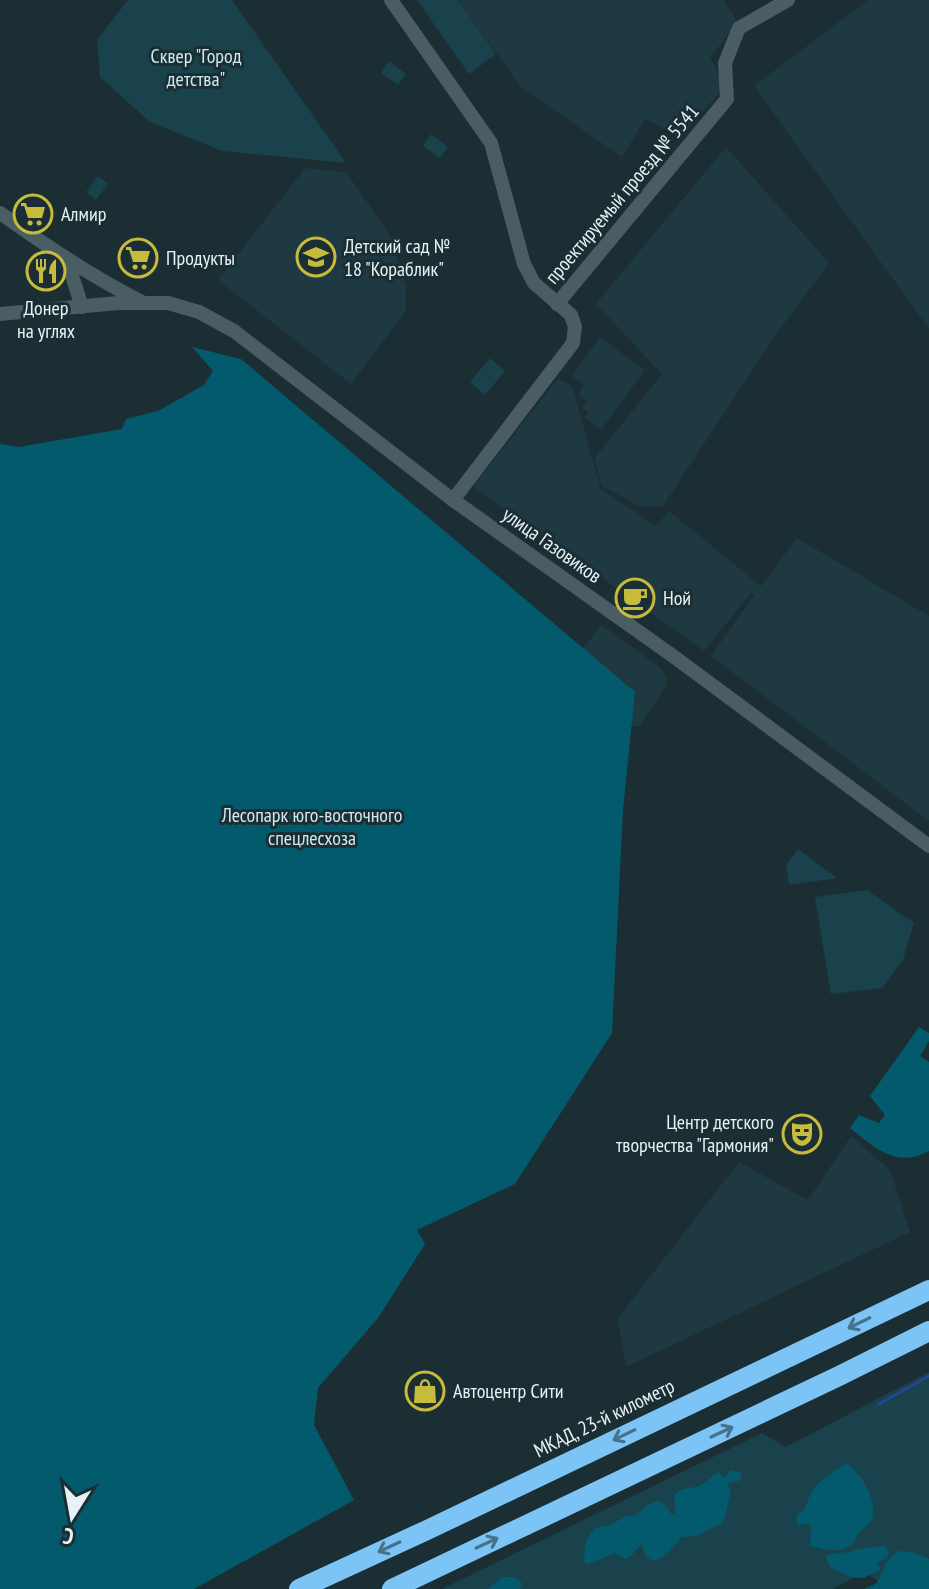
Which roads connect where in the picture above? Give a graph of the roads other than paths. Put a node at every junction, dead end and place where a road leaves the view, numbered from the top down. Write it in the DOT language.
graph roads {
  1 [pos="391,0"];
  2 [pos="788,0"];
  3 [pos="0,213"];
  4 [pos="67,260"];
  5 [pos="143,302"];
  6 [pos="557,304"];
  7 [pos="82,307"];
  8 [pos="0,314"];
  9 [pos="453,500"];
  10 [pos="929,846"];
  11 [pos="929,1290"];
  12 [pos="929,1331"];
  13 [pos="299,1589"];
  14 [pos="392,1589"];
  1 -- 6 [label="street"];
  2 -- 6 [label="street, проектируемый проезд № 5541"];
  3 -- 4 [label="street"];
  4 -- 5 [label="street"];
  4 -- 7 [label="street"];
  5 -- 7 [label="street"];
  5 -- 9 [label="street, улица Газовиков"];
  6 -- 9 [label="street, проектируемый проезд № 5541"];
  7 -- 8 [label="street"];
  9 -- 10 [label="street, улица Газовиков"];
  11 -- 13 [label="highway, МКАД, 23-й километр, one-way"];
  14 -- 12 [label="highway, one-way"];
}
